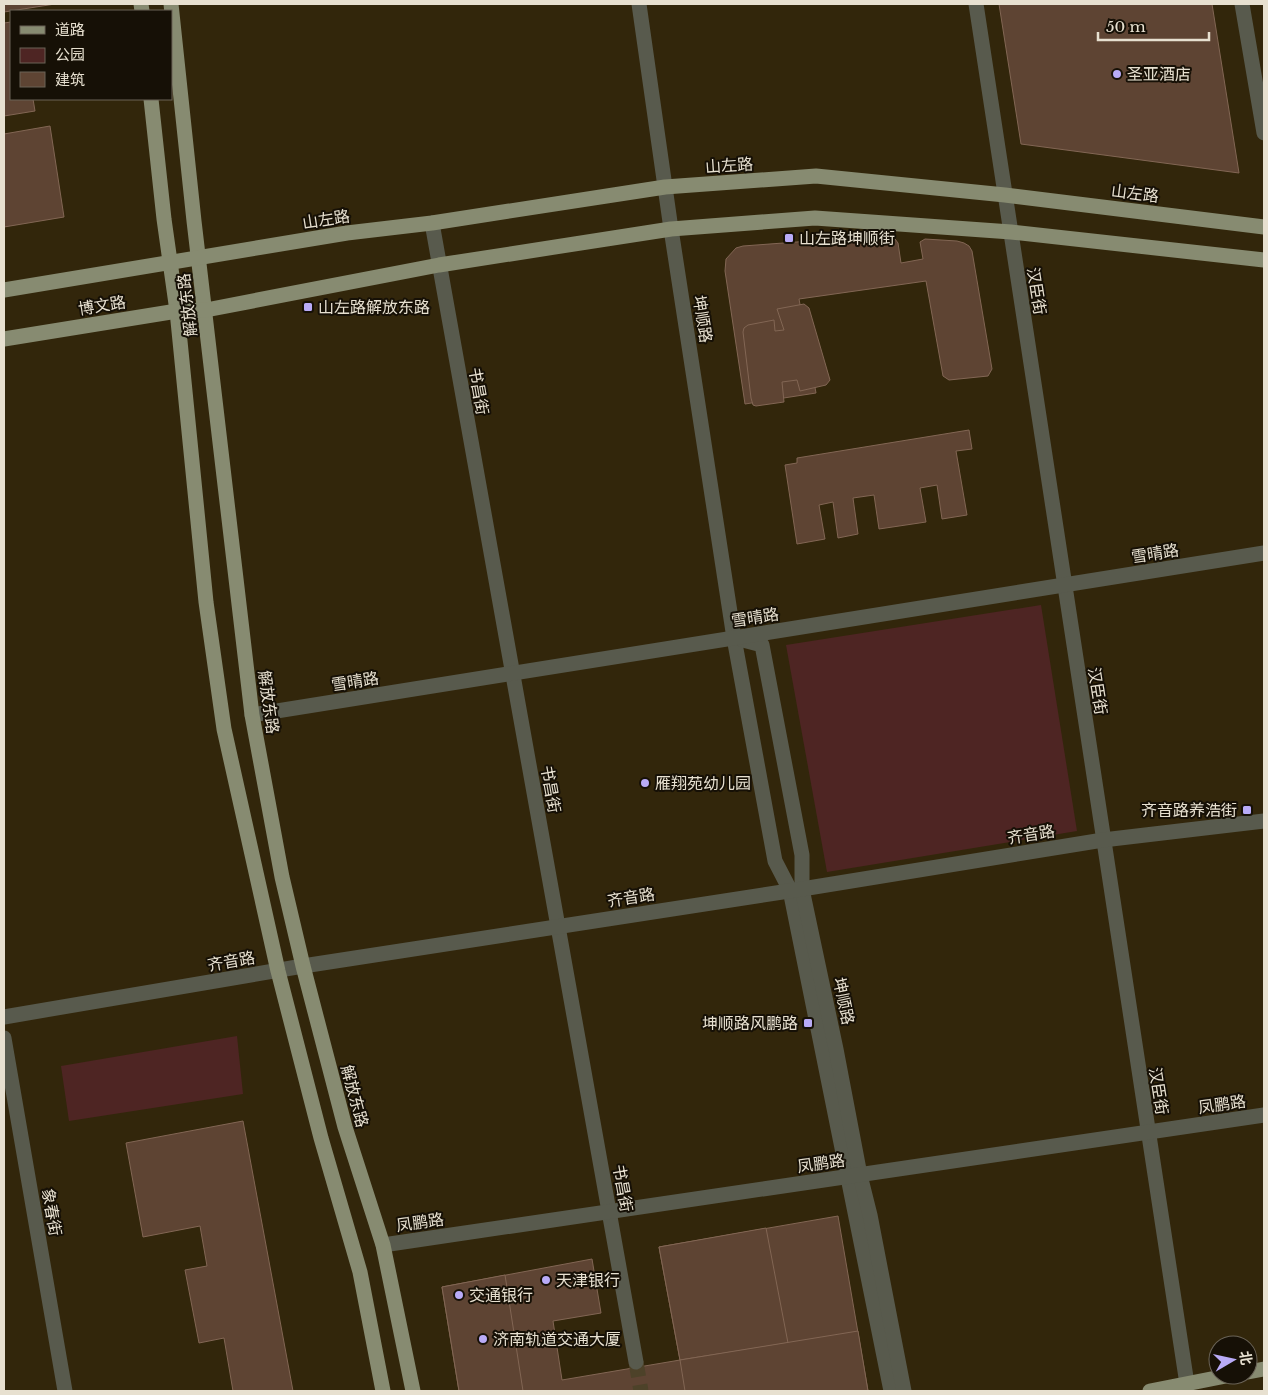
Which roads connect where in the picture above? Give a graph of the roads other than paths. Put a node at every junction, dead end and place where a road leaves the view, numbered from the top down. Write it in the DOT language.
graph roads {
  1 [pos="639,4"];
  2 [pos="976,4"];
  3 [pos="1242,4"];
  4 [pos="172,13"];
  5 [pos="151,100"];
  6 [pos="1264,133"];
  7 [pos="665,187"];
  8 [pos="1005,195"];
  9 [pos="432,223"];
  10 [pos="1264,227"];
  11 [pos="671,229"];
  12 [pos="1011,232"];
  13 [pos="199,258"];
  14 [pos="1264,260"];
  15 [pos="170,263"];
  16 [pos="440,265"];
  17 [pos="4,290"];
  18 [pos="206,310"];
  19 [pos="177,311"];
  20 [pos="4,339"];
  21 [pos="1264,553"];
  22 [pos="1065,585"];
  23 [pos="734,638"];
  24 [pos="512,674"];
  25 [pos="252,716"];
  26 [pos="1264,821"];
  27 [pos="1103,840"];
  28 [pos="796,889"];
  29 [pos="558,926"];
  30 [pos="303,966"];
  31 [pos="278,971"];
  32 [pos="4,1017"];
  33 [pos="4,1038"];
  34 [pos="1264,1115"];
  35 [pos="1148,1132"];
  36 [pos="854,1176"];
  37 [pos="609,1212"];
  38 [pos="383,1245"];
  39 [pos="636,1362"];
  40 [pos="1208,1380"];
  41 [pos="1187,1384"];
  42 [pos="65,1391"];
  43 [pos="383,1391"];
  44 [pos="413,1391"];
  45 [pos="891,1391"];
  46 [pos="904,1391"];
  47 [pos="1150,1391"];
  1 -- 7 [label="street, 坤顺路"];
  2 -- 8 [label="street, 汉臣街"];
  3 -- 6 [label="street"];
  4 -- 13 [label="main road, 解放东路"];
  5 -- 15 [label="main road, 解放东路"];
  7 -- 8 [label="main road, 山左路"];
  7 -- 9 [label="main road, 山左路"];
  7 -- 11 [label="street, 坤顺路"];
  8 -- 10 [label="main road, 山左路"];
  8 -- 12 [label="street, 汉臣街"];
  9 -- 13 [label="main road, 山左路"];
  9 -- 16 [label="street, 书昌街"];
  11 -- 12 [label="main road"];
  11 -- 16 [label="main road"];
  11 -- 23 [label="street, 坤顺路"];
  12 -- 14 [label="main road"];
  12 -- 22 [label="street, 汉臣街"];
  13 -- 15 [label="main road, 山左路"];
  13 -- 18 [label="main road, 解放东路"];
  15 -- 17 [label="main road, 博文路"];
  15 -- 19 [label="main road, 解放东路"];
  16 -- 18 [label="main road"];
  16 -- 24 [label="street, 书昌街"];
  18 -- 19 [label="main road, 博文路"];
  18 -- 25 [label="main road, 解放东路"];
  19 -- 20 [label="main road, 博文路"];
  19 -- 31 [label="main road, 解放东路"];
  21 -- 22 [label="street, 雪晴路"];
  22 -- 23 [label="street, 雪晴路"];
  22 -- 27 [label="street, 汉臣街"];
  23 -- 24 [label="street, 雪晴路"];
  23 -- 28 [label="street, 坤顺路"];
  23 -- 28 [label="street, 坤顺路"];
  24 -- 25 [label="street, 雪晴路"];
  24 -- 29 [label="street, 书昌街"];
  25 -- 30 [label="main road, 解放东路"];
  26 -- 27 [label="street, 齐音路"];
  27 -- 28 [label="street, 齐音路"];
  27 -- 35 [label="street, 汉臣街"];
  28 -- 29 [label="street, 齐音路"];
  28 -- 36 [label="street, 坤顺路"];
  29 -- 30 [label="street, 齐音路"];
  29 -- 37 [label="street, 书昌街"];
  30 -- 31 [label="street, 齐音路"];
  30 -- 38 [label="main road, 解放东路"];
  31 -- 32 [label="street, 齐音路"];
  31 -- 43 [label="main road, 解放东路"];
  33 -- 42 [label="street, 象春街"];
  34 -- 35 [label="street, 凤鹏路"];
  35 -- 36 [label="street, 凤鹏路"];
  35 -- 41 [label="street, 汉臣街"];
  36 -- 37 [label="street, 凤鹏路"];
  36 -- 45 [label="street, 坤顺路"];
  36 -- 46 [label="street, 坤顺路"];
  37 -- 38 [label="street, 凤鹏路"];
  37 -- 39 [label="street, 书昌街"];
  38 -- 44 [label="main road, 解放东路"];
  40 -- 41 [label="main road"];
  41 -- 47 [label="main road"];
}
